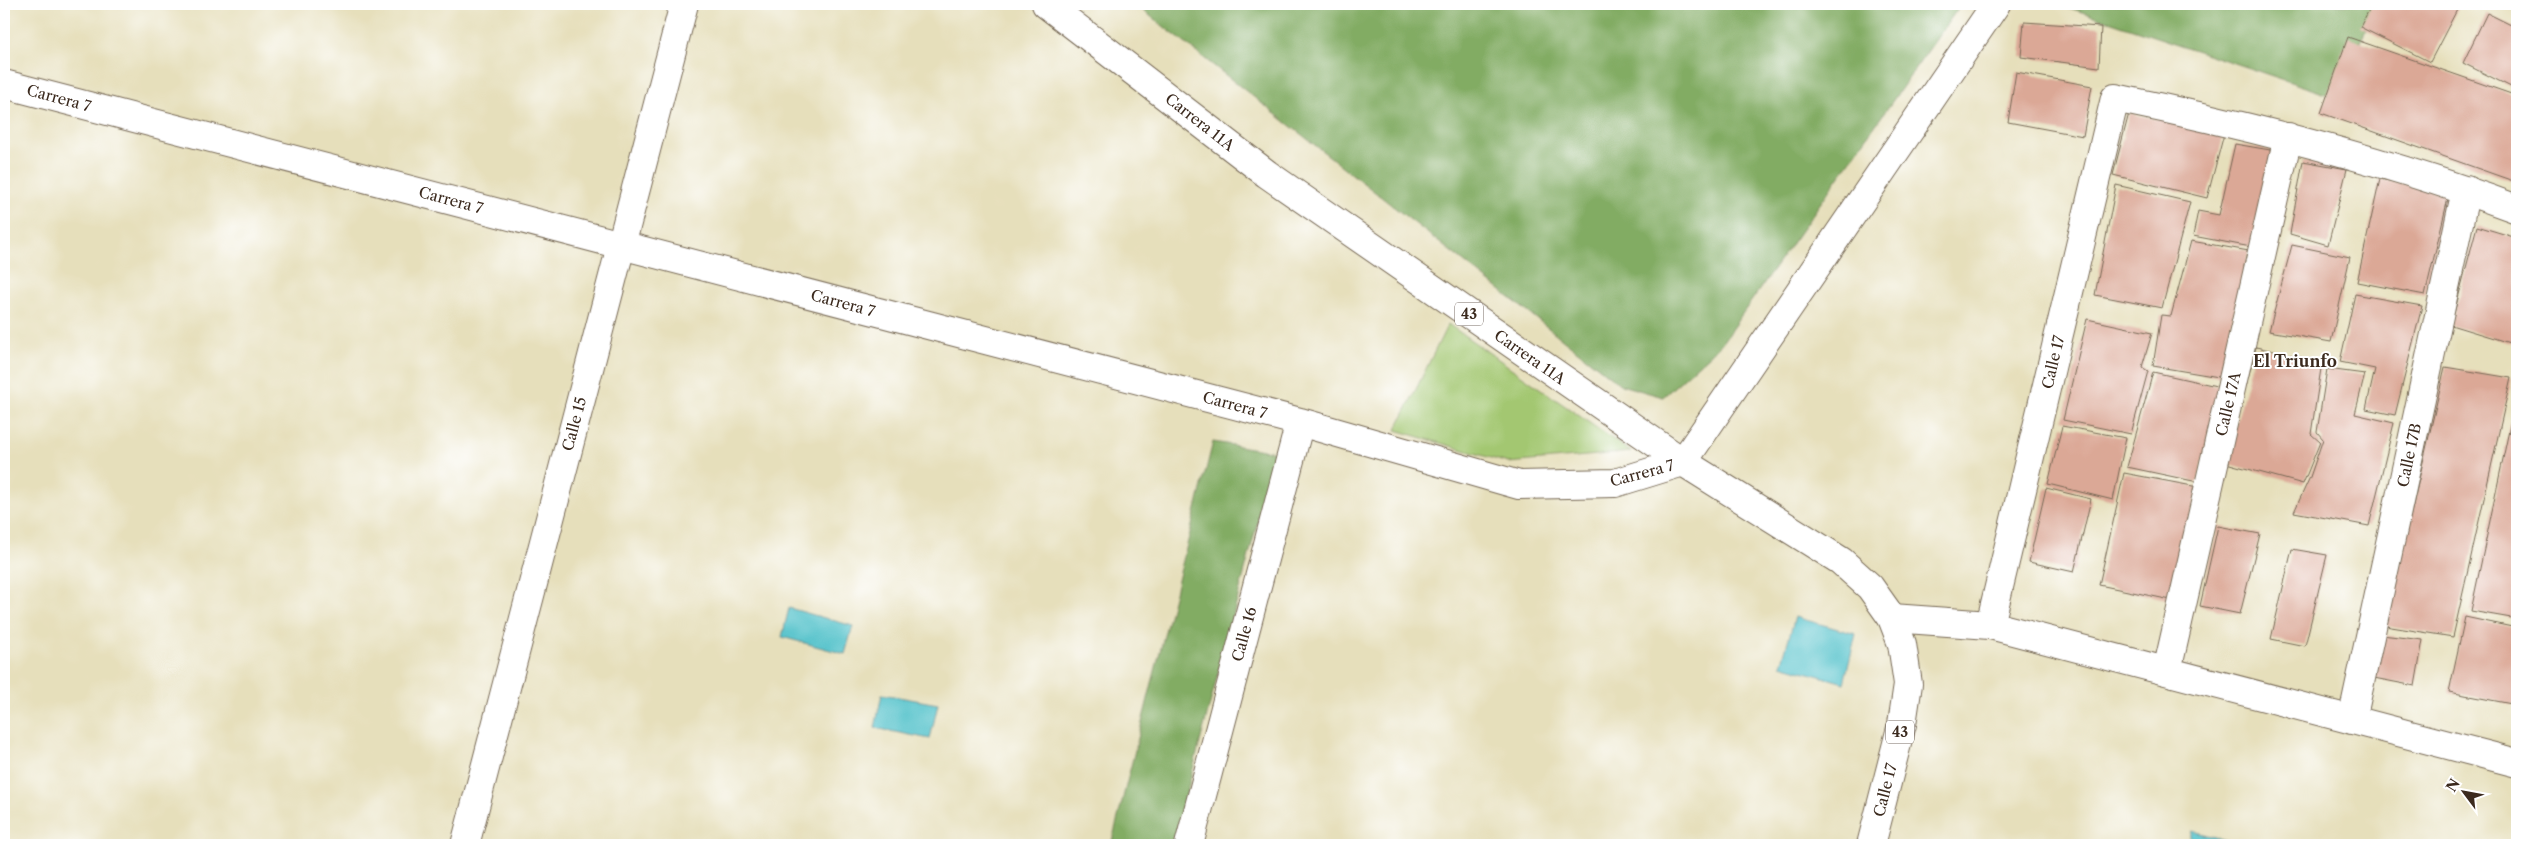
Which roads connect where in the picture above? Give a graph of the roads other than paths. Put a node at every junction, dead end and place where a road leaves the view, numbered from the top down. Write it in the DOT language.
graph roads {
  1 [pos="684,4"];
  2 [pos="1046,4"];
  3 [pos="1996,4"];
  4 [pos="4,84"];
  5 [pos="2288,136"];
  6 [pos="2466,190"];
  7 [pos="2517,209"];
  8 [pos="621,245"];
  9 [pos="1300,422"];
  10 [pos="1683,462"];
  11 [pos="1892,618"];
  12 [pos="1990,625"];
  13 [pos="2167,671"];
  14 [pos="2352,720"];
  15 [pos="2517,763"];
  16 [pos="465,845"];
  17 [pos="1189,845"];
  18 [pos="1871,845"];
  1 -- 8 [label="main road, Calle 15"];
  2 -- 10 [label="main road, Carrera 11A / 43"];
  3 -- 10 [label="main road"];
  4 -- 8 [label="main road, Carrera 7"];
  5 -- 6 [label="main road"];
  5 -- 12 [label="main road, Calle 17"];
  5 -- 13 [label="main road, Calle 17A"];
  6 -- 7 [label="main road"];
  6 -- 14 [label="main road, Calle 17B"];
  8 -- 9 [label="main road, Carrera 7"];
  8 -- 16 [label="main road, Calle 15"];
  9 -- 10 [label="main road, Carrera 7"];
  9 -- 17 [label="main road, Calle 16"];
  10 -- 11 [label="main road, Carrera 11A / 43"];
  11 -- 12 [label="main road"];
  11 -- 18 [label="main road, Calle 17 / 43"];
  12 -- 13 [label="main road"];
  13 -- 14 [label="main road"];
  14 -- 15 [label="main road"];
}
